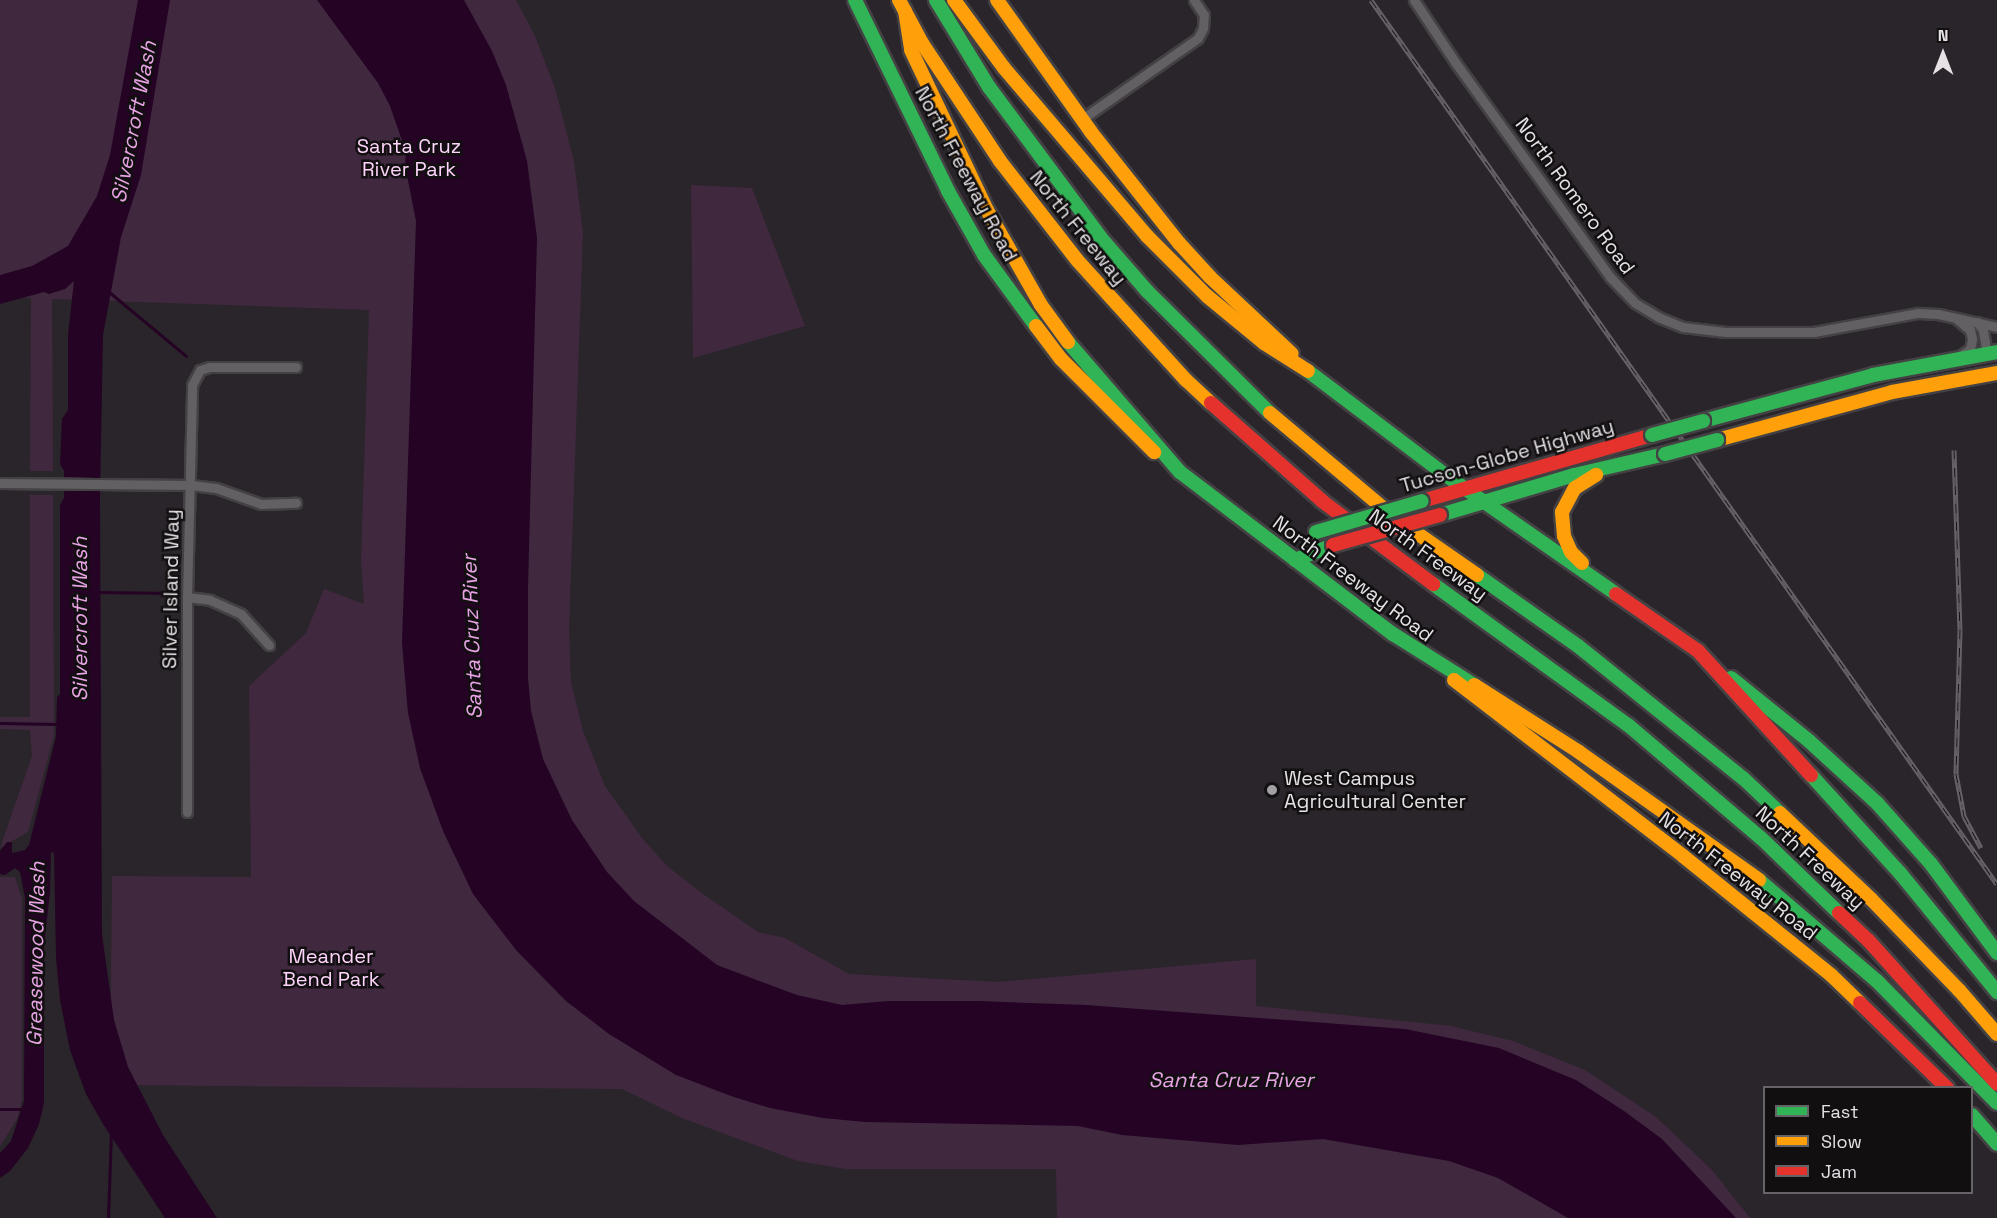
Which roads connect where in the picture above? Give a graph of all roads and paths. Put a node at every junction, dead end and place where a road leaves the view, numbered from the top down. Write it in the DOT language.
graph roads {
  1 [pos="855,0"];
  2 [pos="936,0"];
  3 [pos="954,0"];
  4 [pos="997,0"];
  5 [pos="1194,0"];
  6 [pos="1414,0"];
  7 [pos="902,6"];
  8 [pos="1082,119"];
  9 [pos="1951,316"];
  10 [pos="1977,322"];
  11 [pos="1997,327"];
  12 [pos="1992,353"];
  13 [pos="1942,361"];
  14 [pos="296,367"];
  15 [pos="1997,368"];
  16 [pos="1997,374"];
  17 [pos="1328,384"];
  18 [pos="1634,462"];
  19 [pos="1180,472"];
  20 [pos="0,483"];
  21 [pos="191,485"];
  22 [pos="1467,489"];
  23 [pos="1485,502"];
  24 [pos="296,503"];
  25 [pos="1295,560"];
  26 [pos="188,597"];
  27 [pos="1622,598"];
  28 [pos="1392,633"];
  29 [pos="269,645"];
  30 [pos="1698,651"];
  31 [pos="187,812"];
  32 [pos="1997,953"];
  33 [pos="1997,993"];
  34 [pos="1997,1034"];
  35 [pos="1997,1083"];
  36 [pos="1945,1086"];
  37 [pos="1997,1103"];
  38 [pos="1973,1116"];
  39 [pos="1997,1144"];
  1 -- 19 [label="main road, North Freeway Road"];
  2 -- 34 [label="main road, North Freeway"];
  3 -- 17 [label="main road"];
  4 -- 8 [label="main road"];
  5 -- 8 [label="street"];
  6 -- 9 [label="street, North Romero Road"];
  7 -- 19 [label="main road"];
  7 -- 35 [label="main road, North Freeway"];
  8 -- 17 [label="main road"];
  9 -- 10 [label="street, North Romero Road"];
  9 -- 13 [label="street"];
  10 -- 11 [label="street, North Romero Road"];
  10 -- 12 [label="street"];
  12 -- 13 [label="main road, Tucson-Globe Highway"];
  12 -- 15 [label="main road"];
  13 -- 22 [label="main road, Tucson-Globe Highway, bridge"];
  14 -- 21 [label="street, Silver Island Way"];
  16 -- 18 [label="main road, Tucson-Globe Highway, bridge"];
  17 -- 22 [label="main road"];
  18 -- 23 [label="main road, Tucson-Globe Highway"];
  18 -- 27 [label="main road"];
  19 -- 25 [label="main road, North Freeway Road"];
  20 -- 21 [label="street"];
  21 -- 24 [label="street"];
  21 -- 26 [label="street, Silver Island Way"];
  22 -- 23 [label="main road"];
  22 -- 25 [label="main road, Tucson-Globe Highway, bridge"];
  23 -- 25 [label="main road, Tucson-Globe Highway, bridge"];
  23 -- 27 [label="main road"];
  25 -- 28 [label="main road, North Freeway Road"];
  26 -- 29 [label="street"];
  26 -- 31 [label="street, Silver Island Way"];
  27 -- 30 [label="main road"];
  28 -- 36 [label="main road, North Freeway Road"];
  28 -- 37 [label="main road"];
  30 -- 32 [label="main road"];
  30 -- 33 [label="main road"];
  38 -- 39 [label="main road"];
}
